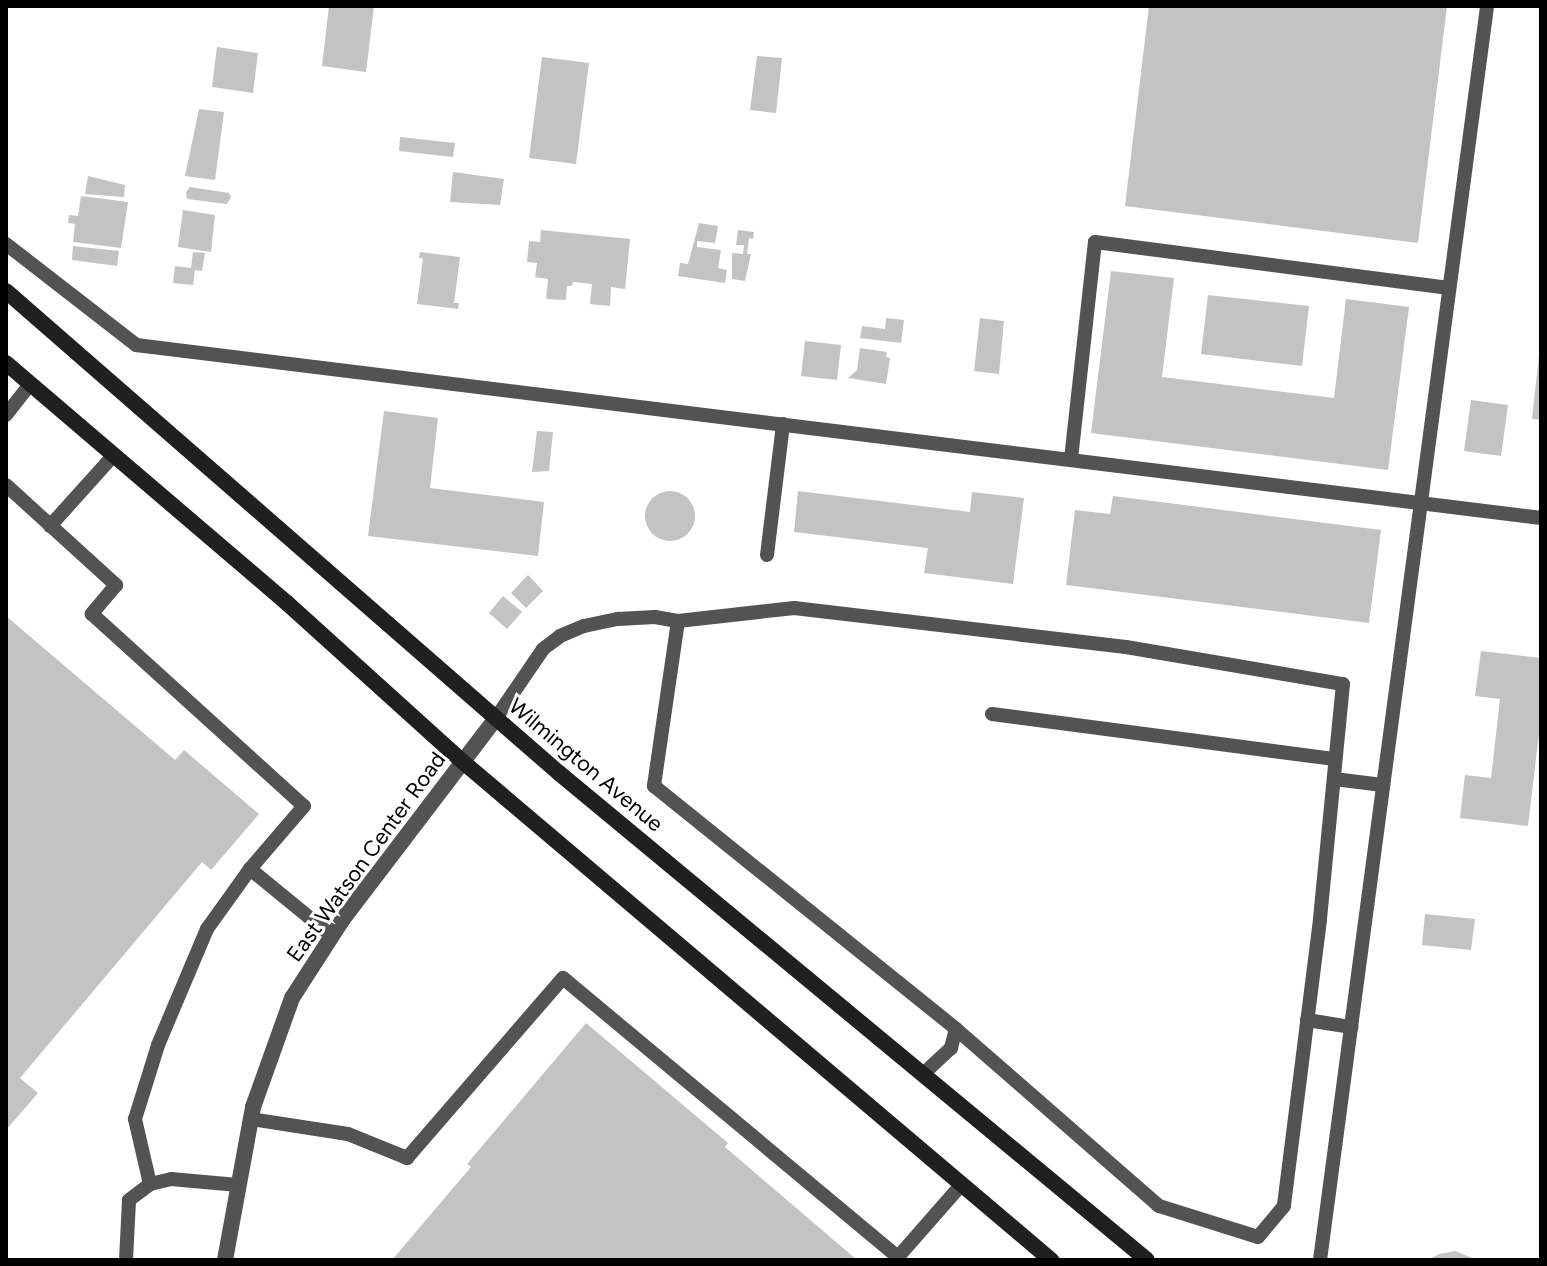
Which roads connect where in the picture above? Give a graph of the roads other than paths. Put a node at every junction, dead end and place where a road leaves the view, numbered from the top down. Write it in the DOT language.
graph roads {
  1 [pos="1487,6"];
  2 [pos="6,244"];
  3 [pos="1449,288"];
  4 [pos="6,291"];
  5 [pos="6,363"];
  6 [pos="30,384"];
  7 [pos="6,415"];
  8 [pos="783,424"];
  9 [pos="114,455"];
  10 [pos="1071,459"];
  11 [pos="6,485"];
  12 [pos="1421,502"];
  13 [pos="1541,518"];
  14 [pos="50,526"];
  15 [pos="767,555"];
  16 [pos="678,621"];
  17 [pos="992,714"];
  18 [pos="496,718"];
  19 [pos="1335,759"];
  20 [pos="463,762"];
  21 [pos="1334,779"];
  22 [pos="1383,785"];
  23 [pos="250,869"];
  24 [pos="332,936"];
  25 [pos="1307,1020"];
  26 [pos="1351,1027"];
  27 [pos="956,1029"];
  28 [pos="923,1074"];
  29 [pos="251,1119"];
  30 [pos="150,1184"];
  31 [pos="962,1184"];
  32 [pos="238,1185"];
  33 [pos="126,1260"];
  34 [pos="225,1260"];
  35 [pos="1051,1260"];
  36 [pos="1147,1260"];
  37 [pos="1320,1260"];
  1 -- 3 [label="lane"];
  2 -- 8 [label="lane"];
  3 -- 10 [label="lane"];
  3 -- 12 [label="lane"];
  4 -- 18 [label="main road, Wilmington Avenue"];
  5 -- 6 [label="main road"];
  6 -- 7 [label="lane"];
  6 -- 9 [label="main road"];
  8 -- 10 [label="lane"];
  8 -- 15 [label="lane"];
  9 -- 14 [label="lane"];
  9 -- 20 [label="main road"];
  10 -- 12 [label="lane"];
  11 -- 14 [label="lane"];
  12 -- 13 [label="lane"];
  12 -- 22 [label="lane"];
  14 -- 23 [label="lane"];
  16 -- 18 [label="lane"];
  16 -- 19 [label="lane"];
  16 -- 27 [label="lane"];
  17 -- 19 [label="lane"];
  18 -- 20 [label="street, East Watson Center Road"];
  18 -- 28 [label="main road, Wilmington Avenue"];
  19 -- 21 [label="lane"];
  20 -- 24 [label="street, East Watson Center Road"];
  20 -- 31 [label="main road"];
  21 -- 22 [label="lane"];
  21 -- 25 [label="lane"];
  22 -- 26 [label="lane"];
  23 -- 24 [label="lane"];
  23 -- 30 [label="lane"];
  24 -- 29 [label="street, East Watson Center Road"];
  25 -- 26 [label="lane"];
  25 -- 27 [label="lane"];
  26 -- 37 [label="lane"];
  27 -- 28 [label="lane"];
  28 -- 36 [label="main road, Wilmington Avenue"];
  29 -- 31 [label="lane"];
  29 -- 32 [label="street, East Watson Center Road"];
  30 -- 32 [label="lane"];
  30 -- 33 [label="lane"];
  31 -- 35 [label="main road"];
  32 -- 34 [label="street, East Watson Center Road"];
}
